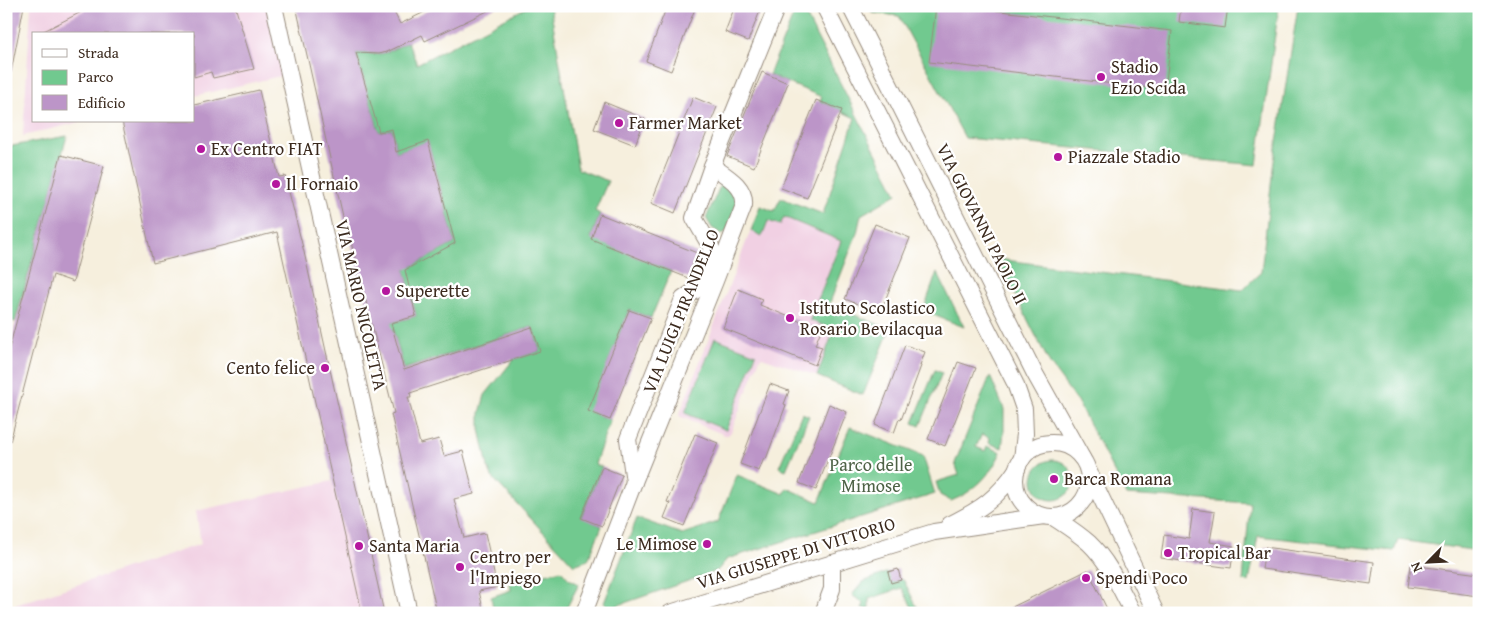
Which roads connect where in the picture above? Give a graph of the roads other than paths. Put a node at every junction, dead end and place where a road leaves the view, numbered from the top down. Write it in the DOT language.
graph roads {
  1 [pos="274,6"];
  2 [pos="777,6"];
  3 [pos="824,6"];
  4 [pos="850,6"];
  5 [pos="712,166"];
  6 [pos="1020,463"];
  7 [pos="1085,463"];
  8 [pos="634,482"];
  9 [pos="1048,517"];
  10 [pos="934,532"];
  11 [pos="832,563"];
  12 [pos="409,613"];
  13 [pos="584,613"];
  14 [pos="670,613"];
  15 [pos="823,613"];
  16 [pos="1133,613"];
  17 [pos="1156,613"];
  1 -- 12 [label="street, VIA MARIO NICOLETTA"];
  2 -- 5 [label="street, VIA LUIGI PIRANDELLO"];
  3 -- 6 [label="street"];
  4 -- 7 [label="street, VIA GIOVANNI PAOLO II"];
  5 -- 8 [label="street, VIA LUIGI PIRANDELLO"];
  5 -- 8 [label="street, VIA LUIGI PIRANDELLO"];
  6 -- 7 [label="street"];
  6 -- 9 [label="street"];
  6 -- 10 [label="street"];
  7 -- 9 [label="street"];
  7 -- 17 [label="street, VIA GIOVANNI PAOLO II"];
  8 -- 13 [label="street, VIA LUIGI PIRANDELLO"];
  9 -- 10 [label="street"];
  9 -- 16 [label="street"];
  10 -- 11 [label="street, VIA GIUSEPPE DI VITTORIO"];
  11 -- 14 [label="street, VIA GIUSEPPE DI VITTORIO"];
  11 -- 15 [label="street"];
}
